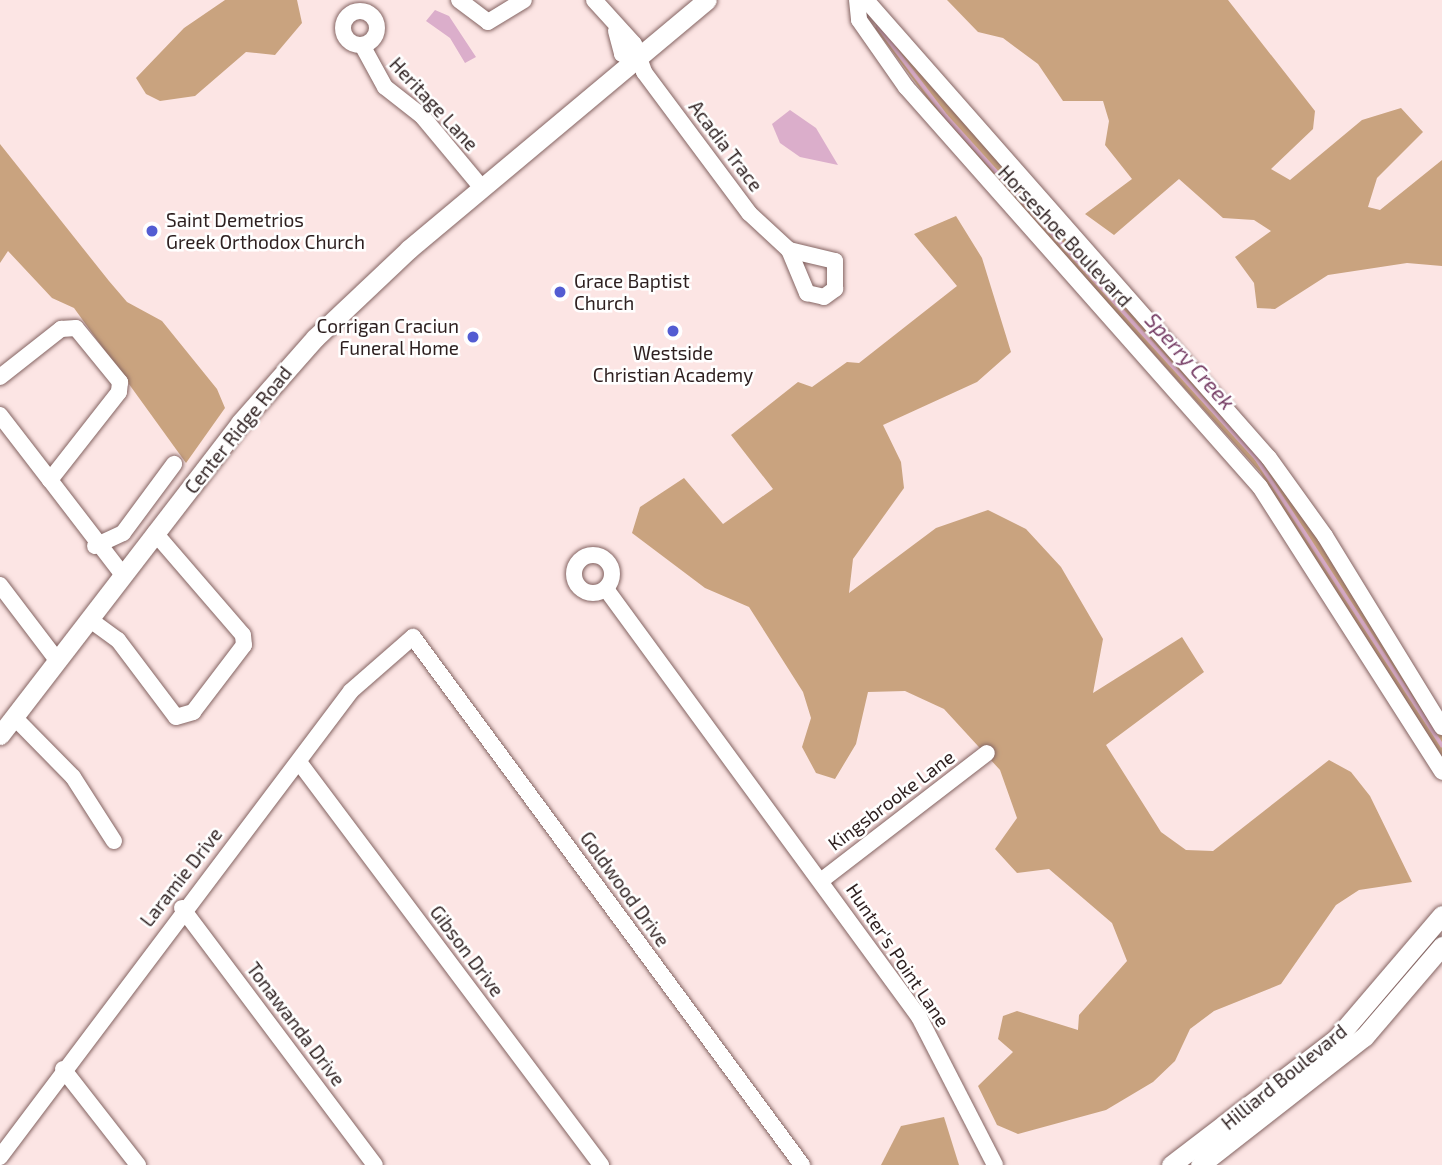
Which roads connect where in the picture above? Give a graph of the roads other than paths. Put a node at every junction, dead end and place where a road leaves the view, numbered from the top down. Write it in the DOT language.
graph roads {
  1 [pos="459,0"];
  2 [pos="524,0"];
  3 [pos="594,0"];
  4 [pos="707,0"];
  5 [pos="857,0"];
  6 [pos="866,0"];
  7 [pos="362,45"];
  8 [pos="636,59"];
  9 [pos="482,188"];
  10 [pos="789,250"];
  11 [pos="0,377"];
  12 [pos="0,415"];
  13 [pos="174,464"];
  14 [pos="50,480"];
  15 [pos="155,533"];
  16 [pos="95,546"];
  17 [pos="123,575"];
  18 [pos="0,585"];
  19 [pos="606,589"];
  20 [pos="89,619"];
  21 [pos="413,637"];
  22 [pos="57,660"];
  23 [pos="14,717"];
  24 [pos="1442,727"];
  25 [pos="0,735"];
  26 [pos="986,753"];
  27 [pos="299,762"];
  28 [pos="1442,772"];
  29 [pos="114,841"];
  30 [pos="822,880"];
  31 [pos="182,908"];
  32 [pos="1442,915"];
  33 [pos="1442,946"];
  34 [pos="63,1069"];
  35 [pos="0,1157"];
  36 [pos="138,1165"];
  37 [pos="375,1165"];
  38 [pos="601,1165"];
  39 [pos="802,1165"];
  40 [pos="995,1165"];
  41 [pos="1171,1165"];
  42 [pos="1200,1165"];
  1 -- 2 [label="street"];
  3 -- 8 [label="street, Acadia Trace"];
  4 -- 8 [label="main road, Center Ridge Road"];
  5 -- 28 [label="street, Horseshoe Boulevard"];
  6 -- 24 [label="street, Horseshoe Boulevard"];
  7 -- 9 [label="street, Heritage Lane"];
  8 -- 9 [label="main road, Center Ridge Road"];
  8 -- 10 [label="street, Acadia Trace"];
  9 -- 15 [label="main road, Center Ridge Road"];
  11 -- 14 [label="street"];
  12 -- 14 [label="street"];
  13 -- 16 [label="street"];
  14 -- 16 [label="street"];
  15 -- 17 [label="main road, Center Ridge Road"];
  15 -- 20 [label="street"];
  16 -- 17 [label="street"];
  17 -- 20 [label="main road, Center Ridge Road"];
  18 -- 22 [label="street"];
  19 -- 30 [label="street, Hunter's Point Lane"];
  20 -- 22 [label="main road, Center Ridge Road"];
  21 -- 27 [label="street, Laramie Drive"];
  21 -- 39 [label="street, Goldwood Drive"];
  22 -- 23 [label="main road, Center Ridge Road"];
  23 -- 25 [label="main road, Center Ridge Road"];
  23 -- 29 [label="street"];
  26 -- 30 [label="street, Kingsbrooke Lane"];
  27 -- 31 [label="street, Laramie Drive"];
  27 -- 38 [label="street, Gibson Drive"];
  30 -- 40 [label="street, Hunter's Point Lane"];
  31 -- 34 [label="street, Laramie Drive"];
  31 -- 37 [label="street, Tonawanda Drive"];
  32 -- 41 [label="main road, Hilliard Boulevard"];
  33 -- 42 [label="main road, Hilliard Boulevard"];
  34 -- 35 [label="street, Laramie Drive"];
  34 -- 36 [label="street"];
}
